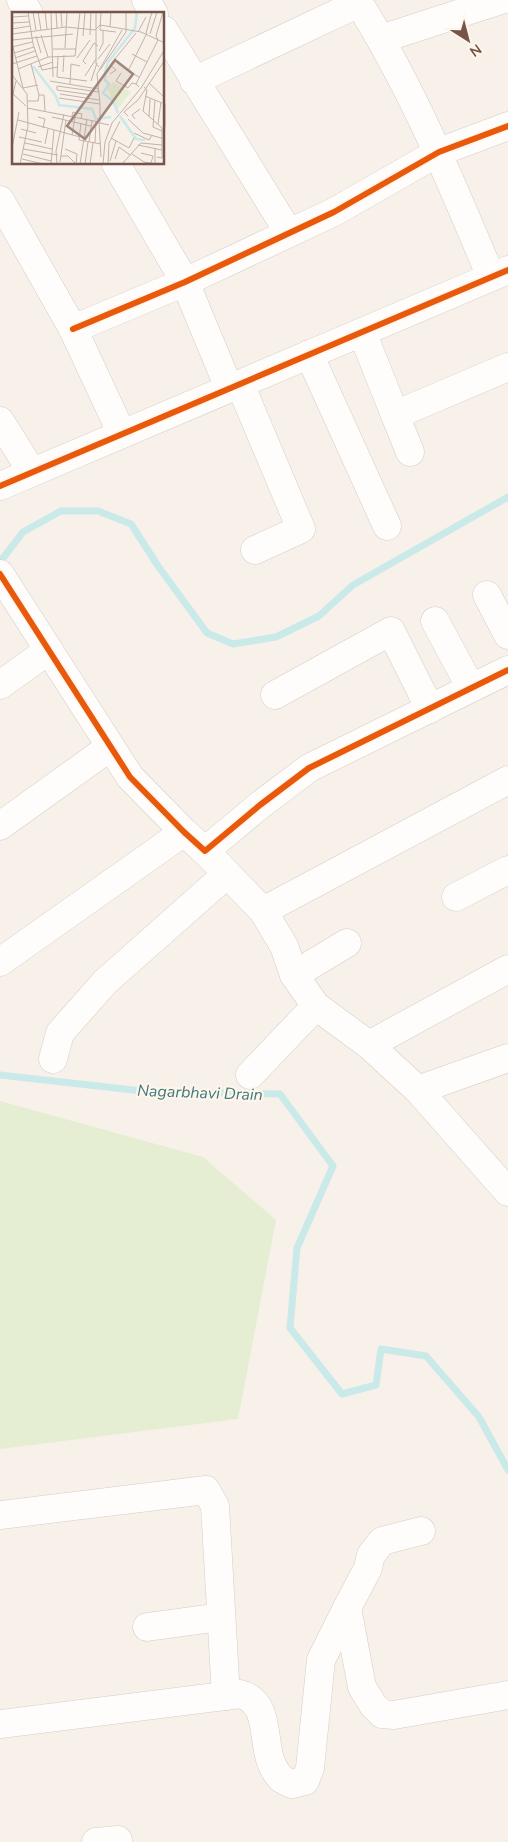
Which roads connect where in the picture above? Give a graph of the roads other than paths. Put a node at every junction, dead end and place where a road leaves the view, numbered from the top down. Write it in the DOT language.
graph roads {
  1 [pos="21,0"];
  2 [pos="146,0"];
  3 [pos="500,0"];
  4 [pos="358,2"];
  5 [pos="28,12"];
  6 [pos="153,12"];
  7 [pos="165,32"];
  8 [pos="381,39"];
  9 [pos="194,81"];
  10 [pos="508,126"];
  11 [pos="439,152"];
  12 [pos="117,165"];
  13 [pos="0,200"];
  14 [pos="289,232"];
  15 [pos="499,273"];
  16 [pos="185,282"];
  17 [pos="73,329"];
  18 [pos="362,332"];
  19 [pos="309,354"];
  20 [pos="508,367"];
  21 [pos="235,386"];
  22 [pos="395,415"];
  23 [pos="0,422"];
  24 [pos="122,434"];
  25 [pos="410,452"];
  26 [pos="32,472"];
  27 [pos="0,486"];
  28 [pos="387,526"];
  29 [pos="255,550"];
  30 [pos="4,580"];
  31 [pos="487,595"];
  32 [pos="435,622"];
  33 [pos="508,635"];
  34 [pos="49,650"];
  35 [pos="508,670"];
  36 [pos="0,685"];
  37 [pos="471,688"];
  38 [pos="275,695"];
  39 [pos="430,708"];
  40 [pos="110,747"];
  41 [pos="508,780"];
  42 [pos="0,826"];
  43 [pos="184,832"];
  44 [pos="205,851"];
  45 [pos="508,870"];
  46 [pos="227,874"];
  47 [pos="456,897"];
  48 [pos="263,911"];
  49 [pos="347,944"];
  50 [pos="0,962"];
  51 [pos="508,969"];
  52 [pos="294,975"];
  53 [pos="316,1006"];
  54 [pos="369,1045"];
  55 [pos="508,1058"];
  56 [pos="53,1059"];
  57 [pos="250,1075"];
  58 [pos="418,1090"];
  59 [pos="508,1192"];
  60 [pos="0,1515"];
  61 [pos="421,1531"];
  62 [pos="347,1608"];
  63 [pos="221,1618"];
  64 [pos="147,1627"];
  65 [pos="508,1695"];
  66 [pos="220,1697"];
  67 [pos="0,1724"];
  68 [pos="96,1842"];
  69 [pos="118,1842"];
  1 -- 5 [label="street"];
  2 -- 6 [label="street"];
  3 -- 8 [label="street"];
  4 -- 8 [label="street"];
  4 -- 9 [label="street"];
  7 -- 9 [label="street"];
  8 -- 11 [label="street"];
  9 -- 14 [label="street"];
  10 -- 11 [label="street"];
  11 -- 14 [label="street"];
  11 -- 15 [label="street"];
  12 -- 16 [label="street"];
  13 -- 17 [label="street"];
  14 -- 16 [label="street"];
  15 -- 18 [label="street"];
  16 -- 17 [label="street"];
  16 -- 21 [label="street"];
  17 -- 24 [label="street"];
  18 -- 19 [label="street"];
  18 -- 22 [label="street"];
  19 -- 21 [label="street"];
  19 -- 28 [label="street"];
  20 -- 22 [label="street"];
  21 -- 24 [label="street"];
  21 -- 29 [label="street"];
  22 -- 25 [label="street"];
  23 -- 26 [label="street"];
  24 -- 26 [label="street"];
  26 -- 27 [label="street"];
  30 -- 34 [label="street"];
  31 -- 33 [label="street"];
  32 -- 37 [label="street"];
  34 -- 36 [label="street"];
  34 -- 40 [label="street"];
  35 -- 37 [label="street"];
  37 -- 39 [label="street"];
  38 -- 39 [label="street"];
  39 -- 44 [label="street"];
  40 -- 42 [label="street"];
  40 -- 43 [label="street"];
  41 -- 48 [label="street"];
  43 -- 44 [label="street"];
  43 -- 50 [label="street"];
  44 -- 46 [label="street"];
  45 -- 47 [label="street"];
  46 -- 48 [label="street"];
  46 -- 56 [label="street"];
  48 -- 52 [label="street"];
  49 -- 52 [label="street"];
  51 -- 54 [label="street"];
  52 -- 53 [label="street"];
  53 -- 54 [label="street"];
  53 -- 57 [label="street"];
  54 -- 58 [label="street"];
  55 -- 58 [label="street"];
  58 -- 59 [label="street"];
  60 -- 63 [label="street"];
  61 -- 62 [label="street"];
  62 -- 65 [label="street"];
  62 -- 66 [label="street"];
  63 -- 64 [label="street"];
  63 -- 66 [label="street"];
  66 -- 67 [label="street"];
  68 -- 69 [label="street"];
}
